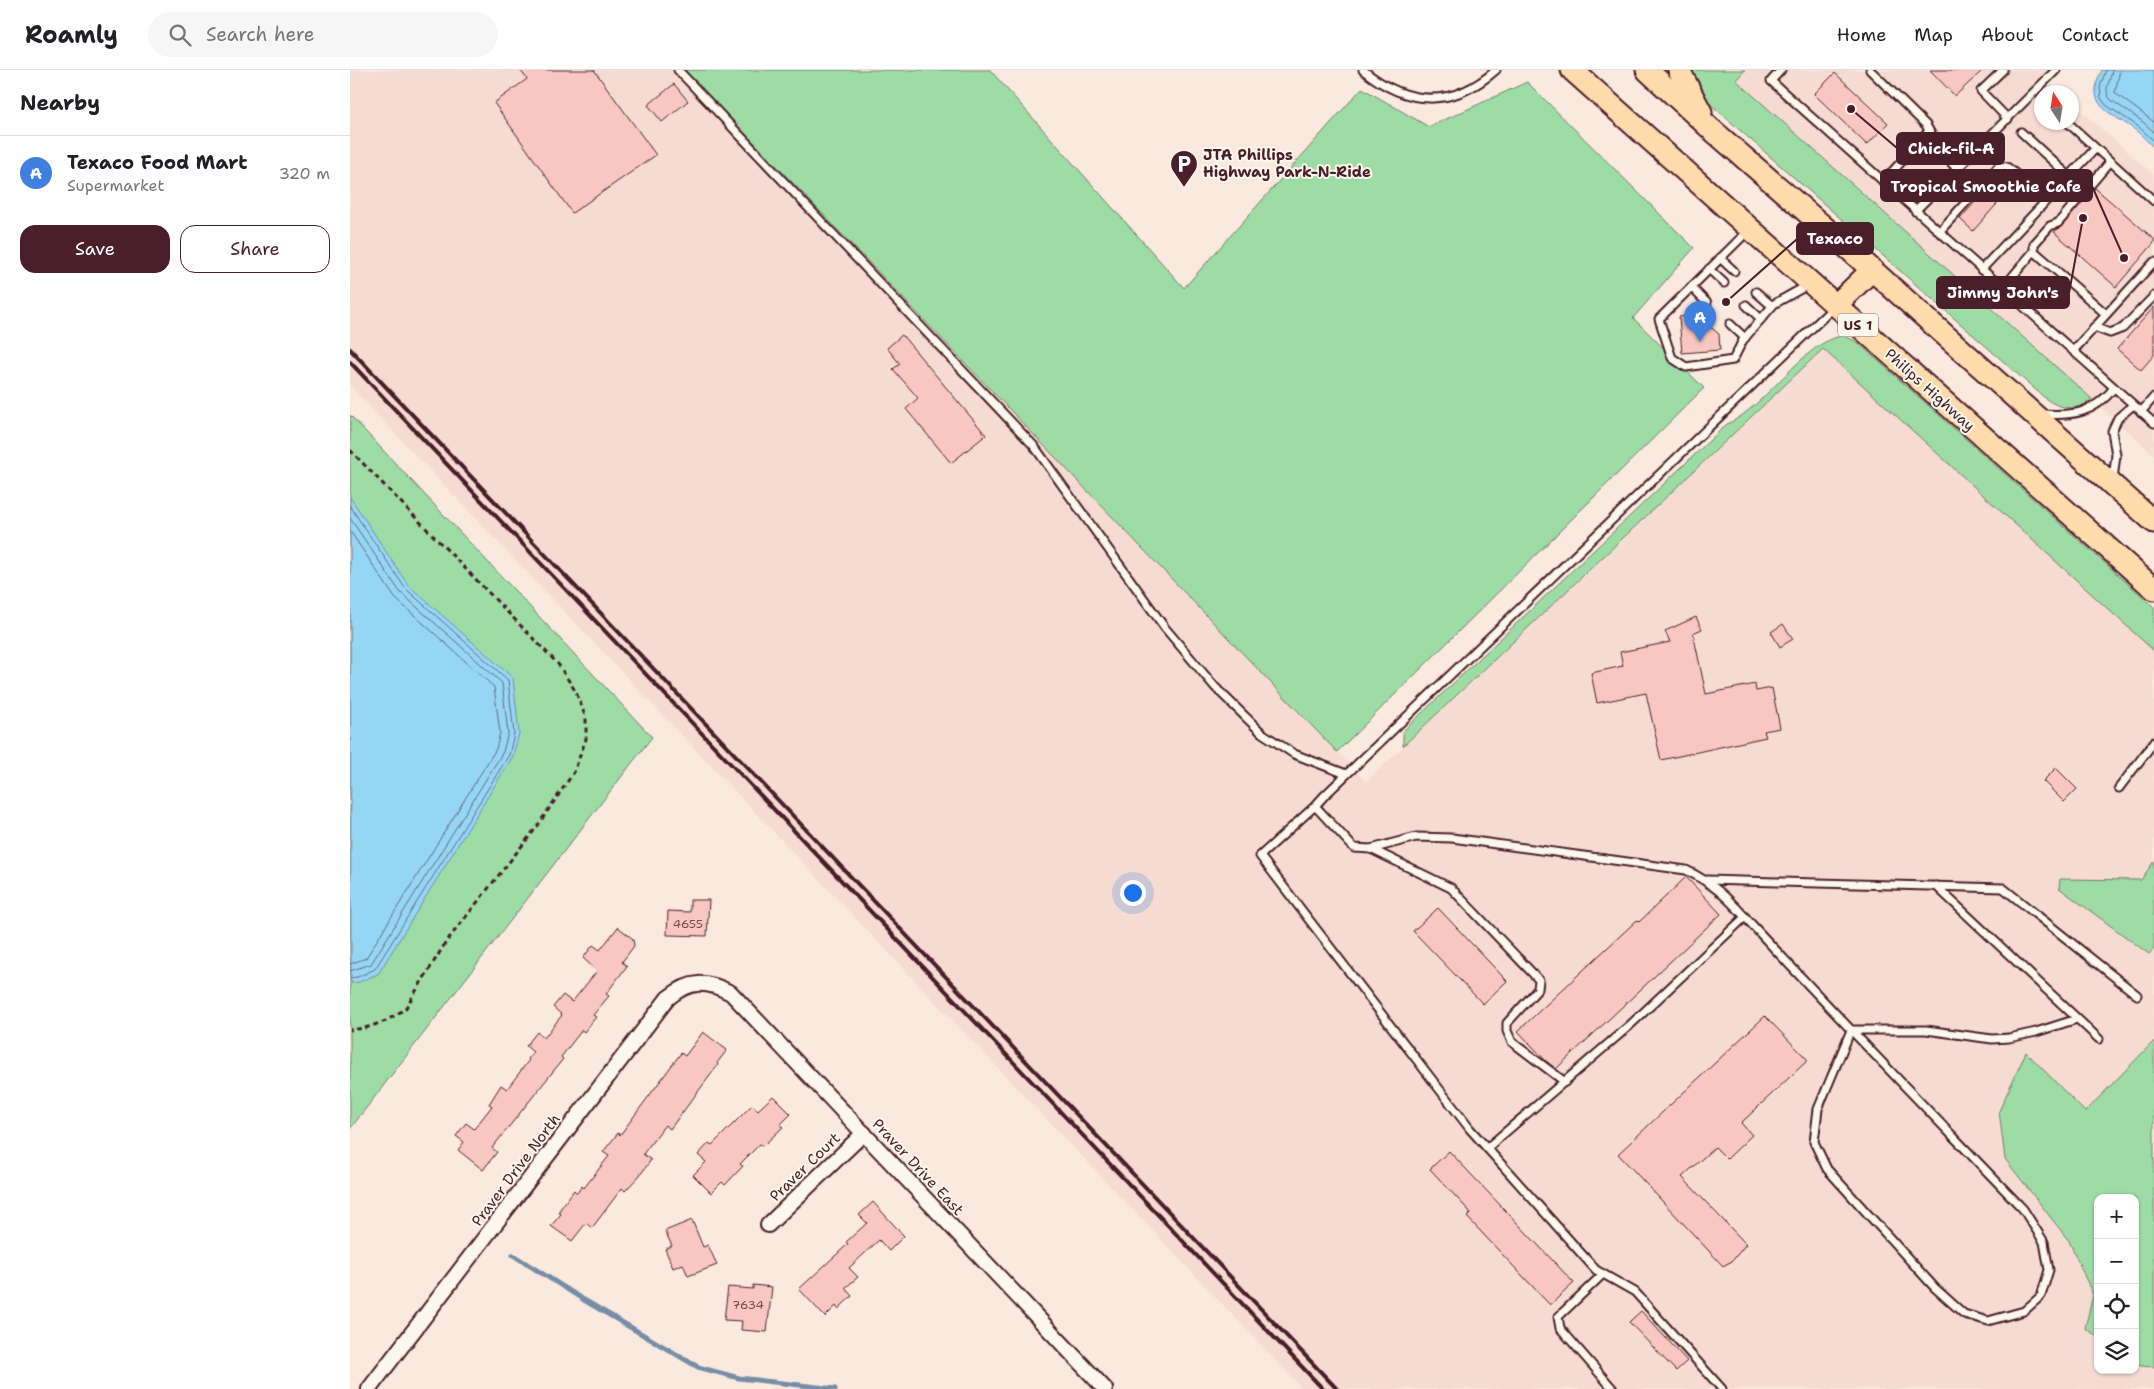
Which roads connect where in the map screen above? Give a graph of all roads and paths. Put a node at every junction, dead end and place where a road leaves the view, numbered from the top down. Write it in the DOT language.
graph roads {
  1 [pos="678,70"];
  2 [pos="1363,70"];
  3 [pos="1496,70"];
  4 [pos="1572,70"];
  5 [pos="1647,70"];
  6 [pos="1679,70"];
  7 [pos="1781,70"];
  8 [pos="1870,70"];
  9 [pos="2003,70"];
  10 [pos="2054,71"];
  11 [pos="2041,85"];
  12 [pos="2034,93"];
  13 [pos="2008,119"];
  14 [pos="1711,129"];
  15 [pos="2075,130"];
  16 [pos="1929,131"];
  17 [pos="2022,132"];
  18 [pos="2095,149"];
  19 [pos="2110,162"];
  20 [pos="1957,169"];
  21 [pos="2069,176"];
  22 [pos="1883,182"];
  23 [pos="2047,199"];
  24 [pos="2154,201"];
  25 [pos="1915,211"];
  26 [pos="1750,228"];
  27 [pos="1939,232"];
  28 [pos="2034,251"];
  29 [pos="1720,258"];
  30 [pos="2154,262"];
  31 [pos="1709,269"];
  32 [pos="1872,270"];
  33 [pos="1980,270"];
  34 [pos="1734,271"];
  35 [pos="1724,283"];
  36 [pos="1811,283"];
  37 [pos="1691,287"];
  38 [pos="2002,289"];
  39 [pos="1756,292"];
  40 [pos="2154,296"];
  41 [pos="1707,303"];
  42 [pos="1746,305"];
  43 [pos="1772,306"];
  44 [pos="1836,306"];
  45 [pos="2106,314"];
  46 [pos="1761,319"];
  47 [pos="1730,324"];
  48 [pos="2094,327"];
  49 [pos="1745,338"];
  50 [pos="2072,351"];
  51 [pos="2114,388"];
  52 [pos="2154,397"];
  53 [pos="2133,405"];
  54 [pos="2142,412"];
  55 [pos="2033,413"];
  56 [pos="2154,423"];
  57 [pos="350,450"];
  58 [pos="2112,484"];
  59 [pos="2154,522"];
  60 [pos="2154,589"];
  61 [pos="2154,742"];
  62 [pos="1346,774"];
  63 [pos="2118,788"];
  64 [pos="1315,806"];
  65 [pos="1371,849"];
  66 [pos="1707,880"];
  67 [pos="1936,886"];
  68 [pos="1745,917"];
  69 [pos="698,983"];
  70 [pos="2137,995"];
  71 [pos="2077,1019"];
  72 [pos="350,1030"];
  73 [pos="1851,1030"];
  74 [pos="2099,1039"];
  75 [pos="1565,1082"];
  76 [pos="864,1133"];
  77 [pos="1487,1148"];
  78 [pos="768,1225"];
  79 [pos="1603,1274"];
  80 [pos="369,1389"];
  81 [pos="1104,1389"];
  82 [pos="1613,1389"];
  83 [pos="1722,1389"];
  1 -- 62 [label="lane"];
  2 -- 3 [label="lane"];
  4 -- 26 [label="main road, Philips Highway / US 1"];
  5 -- 14 [label="main road"];
  6 -- 14 [label="main road"];
  7 -- 22 [label="lane"];
  8 -- 16 [label="lane"];
  9 -- 13 [label="lane"];
  10 -- 11 [label="lane"];
  12 -- 13 [label="lane"];
  13 -- 20 [label="lane"];
  14 -- 32 [label="main road"];
  15 -- 18 [label="lane"];
  16 -- 20 [label="lane"];
  16 -- 22 [label="lane"];
  17 -- 21 [label="lane"];
  18 -- 19 [label="lane"];
  18 -- 21 [label="lane"];
  19 -- 24 [label="lane"];
  19 -- 28 [label="lane"];
  20 -- 25 [label="lane"];
  21 -- 23 [label="lane"];
  22 -- 25 [label="lane"];
  23 -- 27 [label="lane"];
  23 -- 33 [label="lane"];
  25 -- 27 [label="lane"];
  26 -- 29 [label="lane"];
  26 -- 36 [label="main road, Philips Highway / US 1"];
  27 -- 33 [label="lane"];
  28 -- 38 [label="lane"];
  28 -- 45 [label="lane"];
  29 -- 31 [label="lane"];
  29 -- 34 [label="lane"];
  30 -- 45 [label="lane"];
  31 -- 35 [label="lane"];
  31 -- 37 [label="lane"];
  32 -- 44 [label="main road"];
  32 -- 55 [label="main road"];
  33 -- 38 [label="lane"];
  36 -- 43 [label="lane"];
  36 -- 44 [label="main road, Philips Highway / US 1"];
  37 -- 41 [label="lane"];
  37 -- 49 [label="lane"];
  38 -- 50 [label="lane"];
  39 -- 43 [label="lane"];
  40 -- 48 [label="lane"];
  42 -- 46 [label="lane"];
  43 -- 46 [label="lane"];
  44 -- 60 [label="main road, Philips Highway / US 1"];
  44 -- 62 [label="lane"];
  45 -- 48 [label="lane"];
  46 -- 49 [label="lane"];
  47 -- 49 [label="lane"];
  48 -- 50 [label="lane"];
  50 -- 51 [label="lane"];
  51 -- 53 [label="lane"];
  51 -- 55 [label="lane"];
  52 -- 54 [label="lane"];
  53 -- 54 [label="lane"];
  53 -- 58 [label="lane"];
  54 -- 56 [label="lane"];
  55 -- 58 [label="main road"];
  57 -- 72 [label="path"];
  58 -- 59 [label="main road"];
  61 -- 63 [label="lane"];
  62 -- 64 [label="lane"];
  64 -- 65 [label="lane"];
  64 -- 77 [label="lane"];
  65 -- 66 [label="lane"];
  65 -- 75 [label="lane"];
  66 -- 67 [label="lane"];
  66 -- 68 [label="lane"];
  67 -- 70 [label="lane"];
  67 -- 71 [label="lane"];
  68 -- 73 [label="lane"];
  68 -- 75 [label="lane"];
  69 -- 76 [label="street, Praver Drive East"];
  69 -- 80 [label="street, Praver Drive North"];
  71 -- 73 [label="lane"];
  71 -- 74 [label="lane"];
  73 -- 73 [label="lane"];
  75 -- 77 [label="lane"];
  76 -- 78 [label="street, Praver Court"];
  76 -- 81 [label="street, Praver Drive East"];
  77 -- 79 [label="lane"];
  79 -- 82 [label="lane"];
  79 -- 83 [label="lane"];
}
